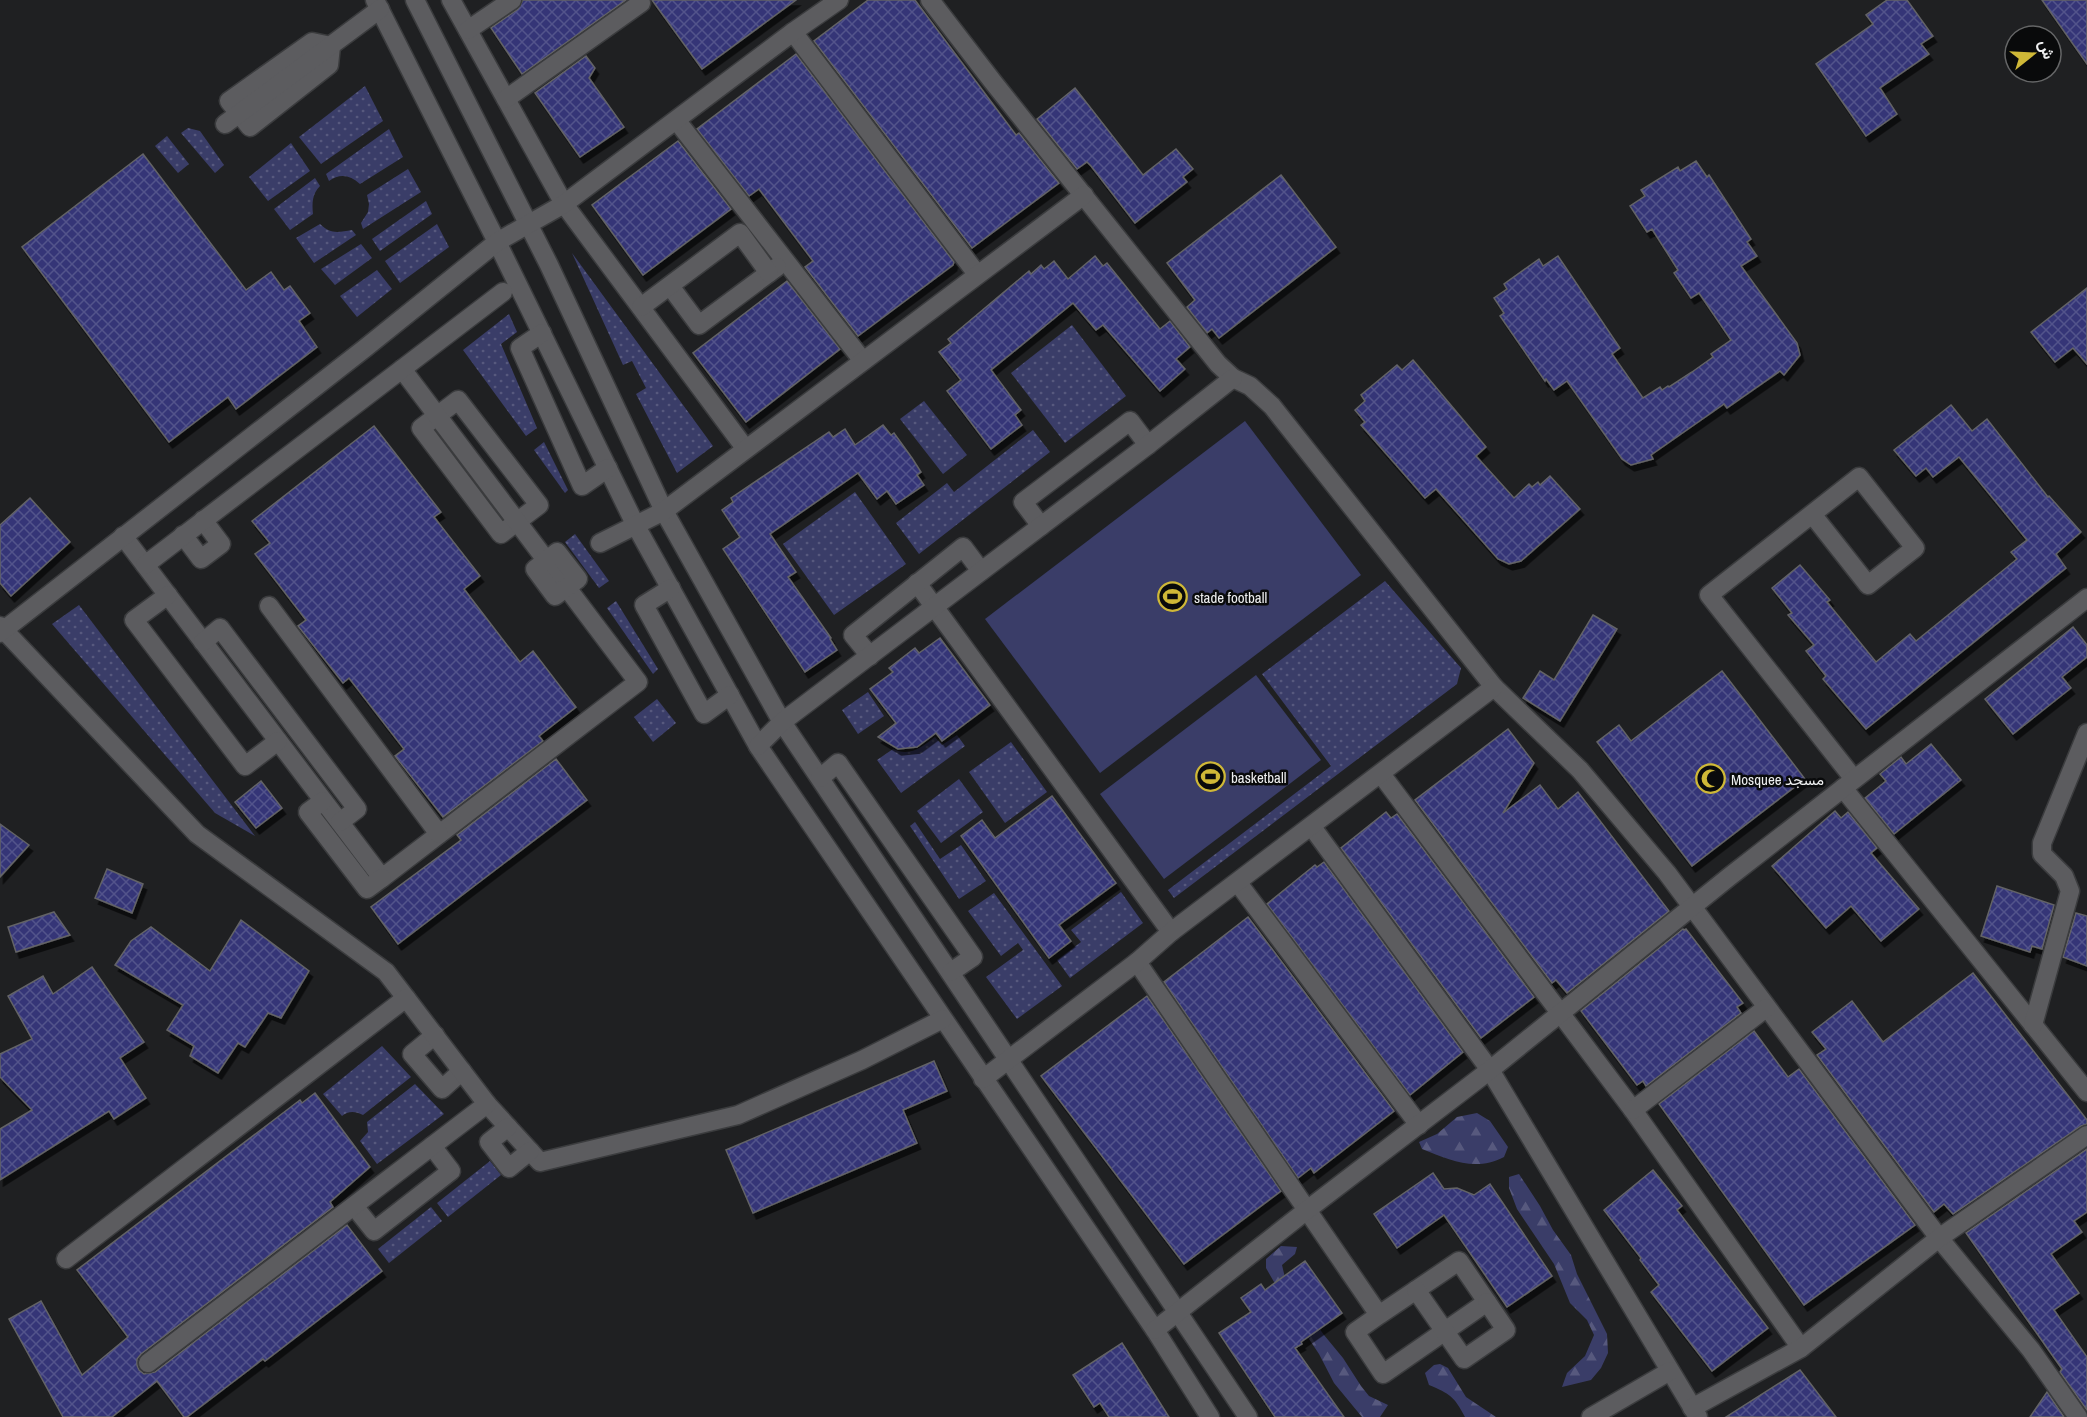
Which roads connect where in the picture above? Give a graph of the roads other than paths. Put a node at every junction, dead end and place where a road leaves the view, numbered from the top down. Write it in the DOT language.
graph roads {
  1 [pos="415,0"];
  2 [pos="451,0"];
  3 [pos="512,0"];
  4 [pos="639,0"];
  5 [pos="838,0"];
  6 [pos="930,0"];
  7 [pos="378,5"];
  8 [pos="468,30"];
  9 [pos="793,32"];
  10 [pos="506,99"];
  11 [pos="233,119"];
  12 [pos="677,120"];
  13 [pos="1084,195"];
  14 [pos="564,204"];
  15 [pos="527,224"];
  16 [pos="497,242"];
  17 [pos="786,260"];
  18 [pos="769,273"];
  19 [pos="977,274"];
  20 [pos="670,286"];
  21 [pos="502,292"];
  22 [pos="641,307"];
  23 [pos="542,333"];
  24 [pos="863,361"];
  25 [pos="402,369"];
  26 [pos="1233,378"];
  27 [pos="437,416"];
  28 [pos="1148,445"];
  29 [pos="745,448"];
  30 [pos="608,468"];
  31 [pos="664,511"];
  32 [pos="1812,514"];
  33 [pos="203,520"];
  34 [pos="517,521"];
  35 [pos="636,526"];
  36 [pos="1041,526"];
  37 [pos="183,535"];
  38 [pos="123,536"];
  39 [pos="600,543"];
  40 [pos="145,565"];
  41 [pos="981,571"];
  42 [pos="917,583"];
  43 [pos="671,588"];
  44 [pos="168,595"];
  45 [pos="2087,598"];
  46 [pos="269,606"];
  47 [pos="935,606"];
  48 [pos="1,630"];
  49 [pos="203,642"];
  50 [pos="870,656"];
  51 [pos="1494,687"];
  52 [pos="730,695"];
  53 [pos="782,722"];
  54 [pos="2087,734"];
  55 [pos="278,741"];
  56 [pos="758,746"];
  57 [pos="1381,774"];
  58 [pos="820,778"];
  59 [pos="1848,784"];
  60 [pos="323,801"];
  61 [pos="340,822"];
  62 [pos="1312,827"];
  63 [pos="439,834"];
  64 [pos="382,878"];
  65 [pos="1238,883"];
  66 [pos="1691,907"];
  67 [pos="1171,932"];
  68 [pos="1137,962"];
  69 [pos="951,972"];
  70 [pos="406,998"];
  71 [pos="1766,1008"];
  72 [pos="1559,1013"];
  73 [pos="943,1019"];
  74 [pos="2033,1025"];
  75 [pos="435,1035"];
  76 [pos="1009,1059"];
  77 [pos="1490,1070"];
  78 [pos="462,1071"];
  79 [pos="983,1079"];
  80 [pos="2087,1092"];
  81 [pos="487,1104"];
  82 [pos="1633,1110"];
  83 [pos="1419,1125"];
  84 [pos="508,1127"];
  85 [pos="2087,1135"];
  86 [pos="432,1146"];
  87 [pos="530,1151"];
  88 [pos="354,1206"];
  89 [pos="1307,1210"];
  90 [pos="1940,1238"];
  91 [pos="66,1259"];
  92 [pos="1416,1290"];
  93 [pos="1487,1302"];
  94 [pos="1179,1311"];
  95 [pos="1379,1315"];
  96 [pos="1155,1330"];
  97 [pos="1445,1332"];
  98 [pos="1801,1348"];
  99 [pos="148,1363"];
  100 [pos="1670,1371"];
  101 [pos="1695,1412"];
  102 [pos="1210,1417"];
  103 [pos="1248,1417"];
  104 [pos="1591,1417"];
  105 [pos="2078,1417"];
  1 -- 15 [label="street"];
  2 -- 8 [label="street"];
  3 -- 8 [label="street"];
  4 -- 10 [label="street"];
  5 -- 9 [label="street"];
  6 -- 13 [label="street"];
  7 -- 11 [label="street"];
  7 -- 16 [label="street"];
  8 -- 10 [label="street"];
  9 -- 12 [label="street"];
  9 -- 19 [label="street"];
  10 -- 14 [label="street"];
  12 -- 14 [label="street"];
  12 -- 17 [label="street"];
  13 -- 19 [label="street"];
  13 -- 26 [label="street"];
  14 -- 15 [label="street"];
  14 -- 22 [label="street"];
  15 -- 16 [label="street"];
  15 -- 31 [label="street"];
  16 -- 23 [label="street"];
  16 -- 38 [label="street"];
  17 -- 18 [label="street"];
  17 -- 24 [label="street"];
  18 -- 20 [label="street"];
  18 -- 20 [label="street"];
  19 -- 24 [label="street"];
  20 -- 22 [label="street"];
  21 -- 25 [label="street"];
  22 -- 29 [label="street"];
  23 -- 30 [label="street"];
  23 -- 30 [label="street"];
  24 -- 29 [label="street"];
  25 -- 27 [label="street"];
  25 -- 33 [label="street"];
  26 -- 28 [label="street"];
  26 -- 51 [label="street"];
  27 -- 34 [label="street"];
  27 -- 34 [label="street"];
  28 -- 36 [label="street"];
  28 -- 36 [label="street"];
  29 -- 31 [label="street"];
  30 -- 35 [label="street"];
  31 -- 35 [label="street"];
  31 -- 53 [label="street"];
  32 -- 32 [label="street"];
  32 -- 59 [label="street"];
  33 -- 37 [label="street"];
  33 -- 37 [label="street"];
  34 -- 63 [label="street"];
  35 -- 39 [label="street"];
  35 -- 43 [label="street"];
  36 -- 41 [label="street"];
  37 -- 40 [label="street"];
  38 -- 40 [label="street"];
  38 -- 48 [label="street"];
  40 -- 44 [label="street"];
  41 -- 42 [label="street"];
  41 -- 47 [label="street"];
  42 -- 47 [label="street"];
  42 -- 50 [label="street"];
  43 -- 52 [label="street"];
  43 -- 52 [label="street"];
  44 -- 49 [label="street"];
  44 -- 55 [label="street"];
  45 -- 59 [label="street"];
  46 -- 63 [label="street"];
  47 -- 50 [label="street"];
  47 -- 67 [label="street"];
  48 -- 70 [label="street"];
  49 -- 55 [label="street"];
  49 -- 61 [label="street"];
  50 -- 53 [label="street"];
  51 -- 57 [label="street"];
  51 -- 66 [label="street"];
  52 -- 56 [label="street"];
  53 -- 56 [label="street"];
  53 -- 58 [label="street"];
  54 -- 74 [label="street"];
  55 -- 60 [label="street"];
  56 -- 73 [label="street"];
  57 -- 62 [label="street"];
  57 -- 72 [label="street"];
  58 -- 69 [label="street"];
  58 -- 69 [label="street"];
  59 -- 66 [label="street"];
  59 -- 74 [label="street"];
  60 -- 61 [label="street"];
  60 -- 64 [label="street"];
  61 -- 64 [label="street"];
  62 -- 65 [label="street"];
  62 -- 77 [label="street"];
  63 -- 64 [label="street"];
  65 -- 67 [label="street"];
  65 -- 83 [label="street"];
  66 -- 71 [label="street"];
  66 -- 72 [label="street"];
  67 -- 68 [label="street"];
  68 -- 76 [label="street"];
  68 -- 89 [label="street"];
  69 -- 76 [label="street"];
  70 -- 75 [label="street"];
  70 -- 91 [label="street"];
  71 -- 82 [label="street"];
  71 -- 90 [label="street"];
  72 -- 77 [label="street"];
  72 -- 82 [label="street"];
  73 -- 79 [label="street"];
  73 -- 87 [label="street"];
  74 -- 80 [label="street"];
  75 -- 78 [label="street"];
  75 -- 78 [label="street"];
  76 -- 79 [label="street"];
  76 -- 94 [label="street"];
  77 -- 83 [label="street"];
  77 -- 100 [label="street"];
  78 -- 81 [label="street"];
  79 -- 96 [label="street"];
  81 -- 84 [label="street"];
  81 -- 86 [label="street"];
  82 -- 98 [label="street"];
  83 -- 89 [label="street"];
  84 -- 87 [label="street"];
  84 -- 87 [label="street"];
  85 -- 90 [label="street"];
  86 -- 88 [label="street"];
  86 -- 88 [label="street"];
  88 -- 99 [label="street"];
  89 -- 94 [label="street"];
  89 -- 95 [label="street"];
  90 -- 98 [label="street"];
  90 -- 105 [label="street"];
  92 -- 93 [label="street"];
  92 -- 95 [label="street"];
  92 -- 97 [label="street"];
  93 -- 97 [label="street"];
  93 -- 97 [label="street"];
  94 -- 96 [label="street"];
  94 -- 103 [label="street"];
  95 -- 97 [label="street"];
  96 -- 102 [label="street"];
  98 -- 101 [label="street"];
  100 -- 101 [label="street"];
  100 -- 104 [label="street"];
}
